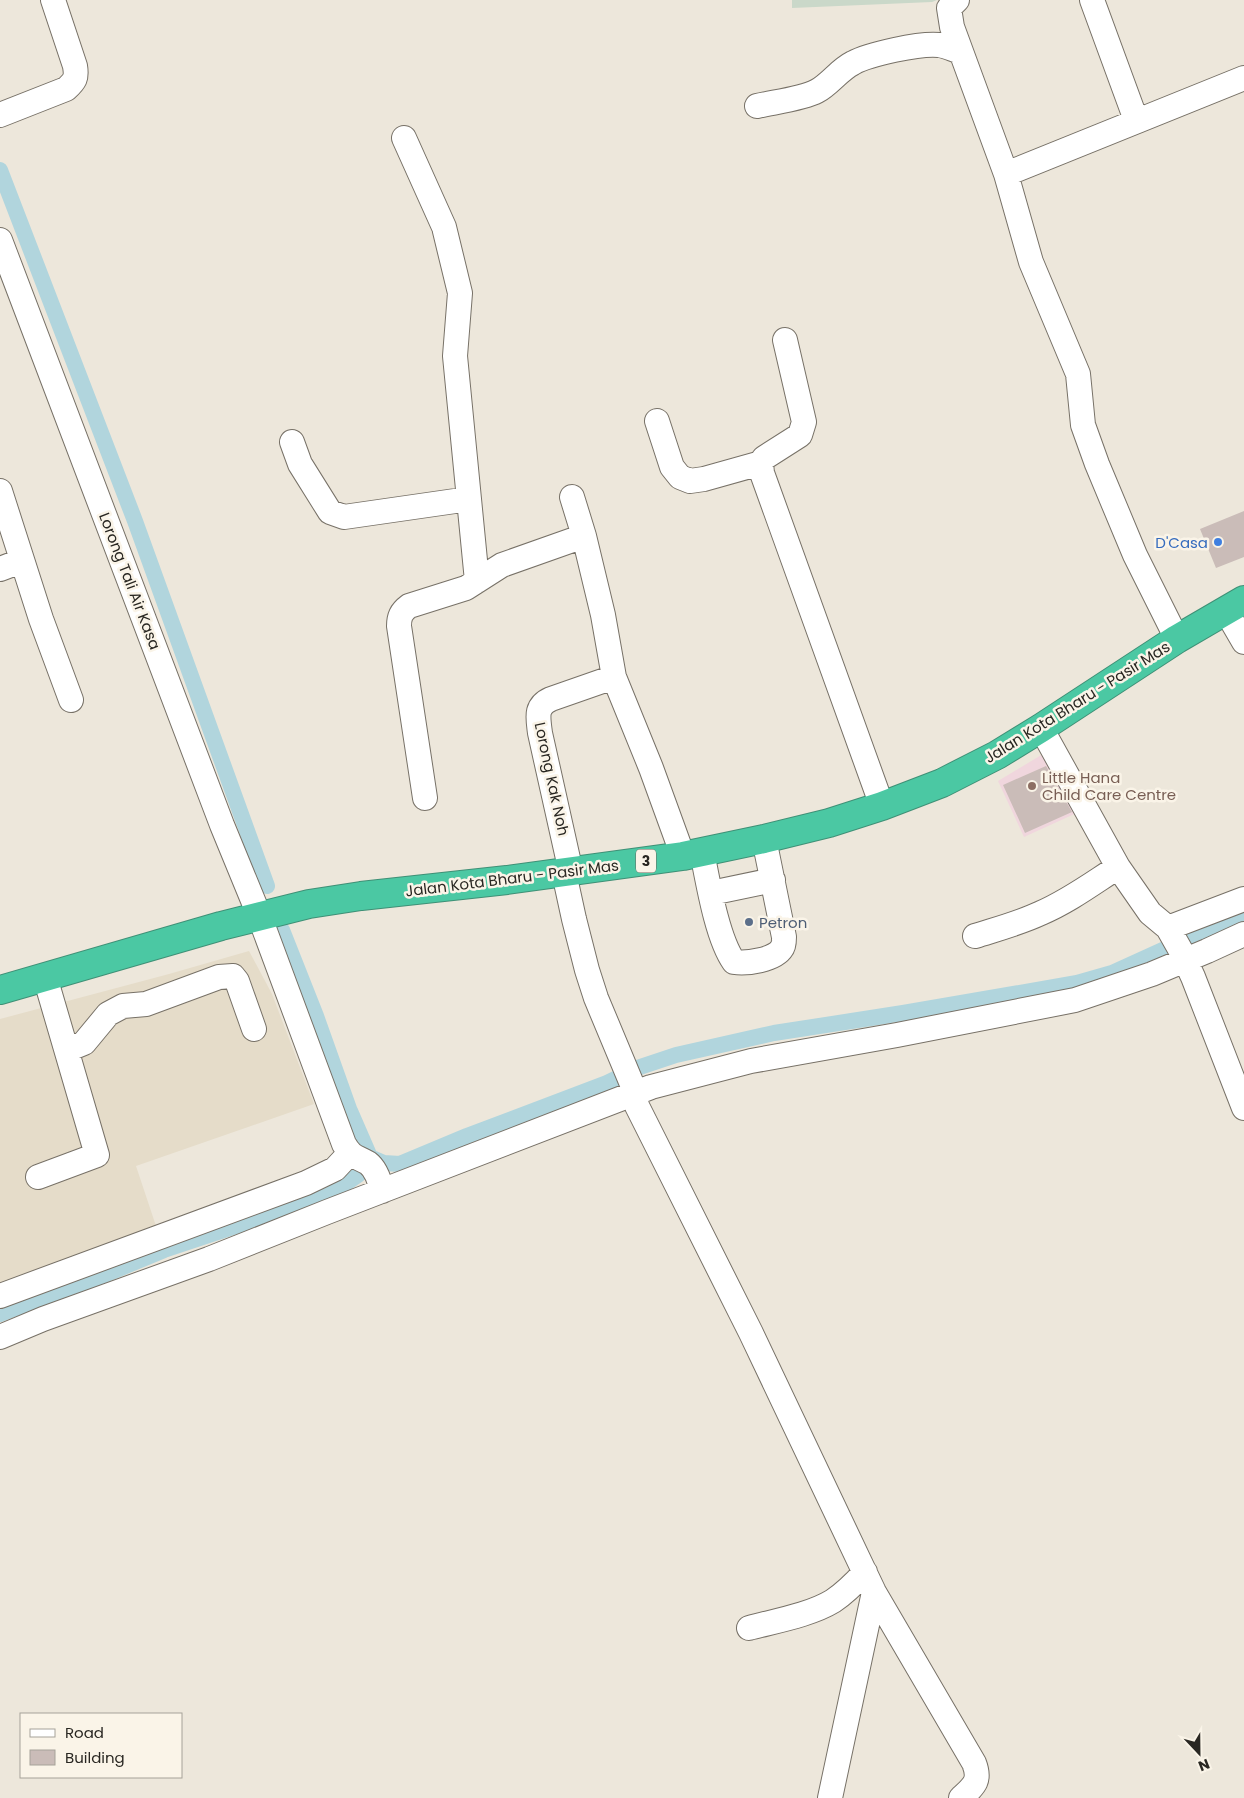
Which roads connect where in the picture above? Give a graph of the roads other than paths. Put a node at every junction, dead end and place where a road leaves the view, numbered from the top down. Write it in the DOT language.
graph roads {
  1 [pos="53,0"];
  2 [pos="957,0"];
  3 [pos="1092,0"];
  4 [pos="961,52"];
  5 [pos="1244,78"];
  6 [pos="757,106"];
  7 [pos="0,114"];
  8 [pos="1136,120"];
  9 [pos="404,138"];
  10 [pos="1006,174"];
  11 [pos="1,245"];
  12 [pos="785,340"];
  13 [pos="657,421"];
  14 [pos="292,442"];
  15 [pos="761,463"];
  16 [pos="0,491"];
  17 [pos="572,496"];
  18 [pos="469,499"];
  19 [pos="584,536"];
  20 [pos="11,565"];
  21 [pos="477,582"];
  22 [pos="1235,606"];
  23 [pos="1177,639"];
  24 [pos="1244,642"];
  25 [pos="614,677"];
  26 [pos="71,700"];
  27 [pos="1041,728"];
  28 [pos="424,798"];
  29 [pos="882,806"];
  30 [pos="764,839"];
  31 [pos="693,854"];
  32 [pos="1118,867"];
  33 [pos="567,872"];
  34 [pos="773,880"];
  35 [pos="710,893"];
  36 [pos="1244,899"];
  37 [pos="259,915"];
  38 [pos="1244,934"];
  39 [pos="975,936"];
  40 [pos="1176,943"];
  41 [pos="45,977"];
  42 [pos="0,990"];
  43 [pos="254,1029"];
  44 [pos="67,1050"];
  45 [pos="631,1082"];
  46 [pos="1244,1108"];
  47 [pos="349,1154"];
  48 [pos="38,1176"];
  49 [pos="378,1181"];
  50 [pos="0,1296"];
  51 [pos="0,1337"];
  52 [pos="869,1582"];
  53 [pos="749,1628"];
  54 [pos="975,1793"];
  55 [pos="830,1798"];
  1 -- 7 [label="street"];
  2 -- 4 [label="street"];
  3 -- 8 [label="street"];
  4 -- 6 [label="street"];
  4 -- 10 [label="street"];
  5 -- 8 [label="street"];
  8 -- 10 [label="street"];
  9 -- 18 [label="street"];
  10 -- 23 [label="street"];
  11 -- 37 [label="street, Lorong Tali Air Kasa"];
  12 -- 15 [label="street"];
  13 -- 15 [label="street"];
  14 -- 18 [label="street"];
  15 -- 29 [label="street"];
  16 -- 20 [label="street"];
  17 -- 19 [label="street"];
  18 -- 21 [label="street"];
  19 -- 21 [label="street"];
  19 -- 25 [label="street"];
  20 -- 26 [label="street"];
  21 -- 28 [label="street"];
  22 -- 23 [label="highway, Jalan Kota Bharu - Pasir Mas / 3"];
  22 -- 24 [label="street"];
  23 -- 27 [label="highway, Jalan Kota Bharu - Pasir Mas / 3"];
  25 -- 31 [label="street"];
  25 -- 33 [label="street, Lorong Kak Noh"];
  27 -- 29 [label="highway, Jalan Kota Bharu - Pasir Mas / 3"];
  27 -- 32 [label="street"];
  29 -- 30 [label="highway, Jalan Kota Bharu - Pasir Mas / 3"];
  30 -- 31 [label="highway, Jalan Kota Bharu - Pasir Mas / 3"];
  30 -- 34 [label="street"];
  31 -- 33 [label="highway, Jalan Kota Bharu - Pasir Mas / 3"];
  31 -- 35 [label="street"];
  32 -- 39 [label="street"];
  32 -- 40 [label="street"];
  33 -- 37 [label="highway, Jalan Kota Bharu - Pasir Mas / 3"];
  33 -- 45 [label="street"];
  34 -- 35 [label="street"];
  34 -- 35 [label="street"];
  36 -- 40 [label="street"];
  37 -- 41 [label="highway, Jalan Kota Bharu - Pasir Mas / 3"];
  37 -- 47 [label="street, Lorong Tali Air Kasa"];
  38 -- 40 [label="street"];
  40 -- 45 [label="street"];
  40 -- 46 [label="street"];
  41 -- 42 [label="highway, Jalan Kota Bharu - Pasir Mas / 3"];
  41 -- 44 [label="street"];
  43 -- 44 [label="street"];
  44 -- 48 [label="street"];
  45 -- 49 [label="street"];
  45 -- 52 [label="street"];
  47 -- 49 [label="street"];
  47 -- 50 [label="street"];
  49 -- 51 [label="street"];
  52 -- 53 [label="street"];
  52 -- 54 [label="street"];
  52 -- 55 [label="street"];
}
